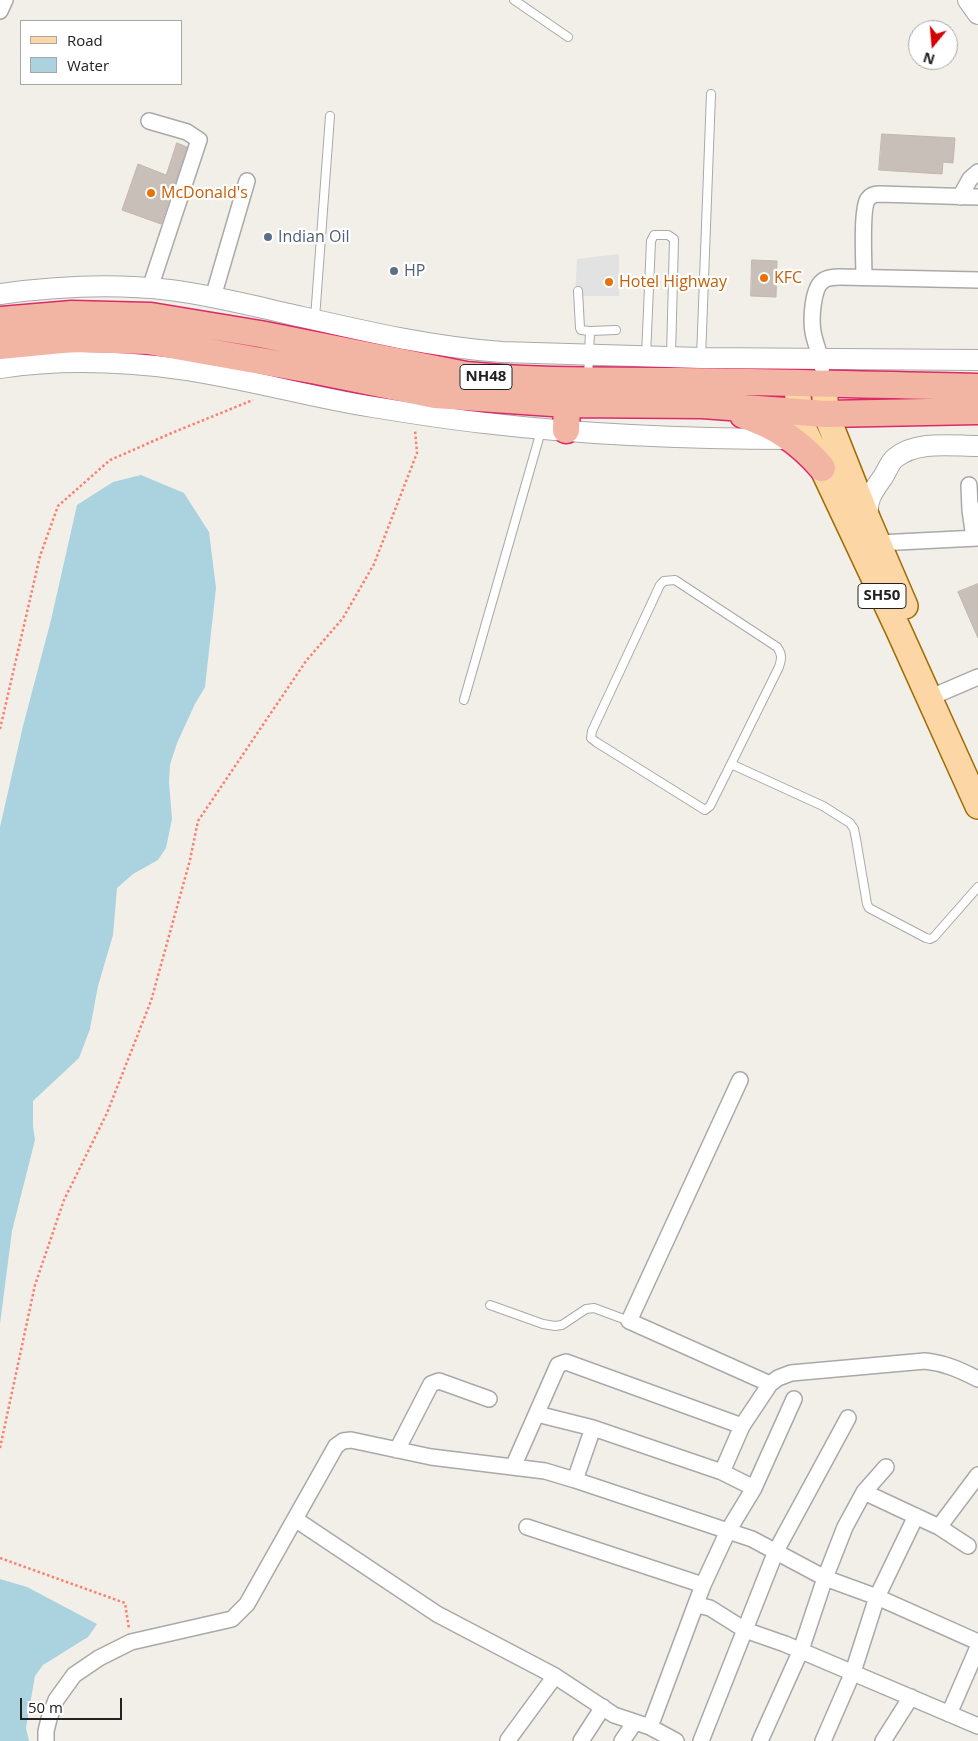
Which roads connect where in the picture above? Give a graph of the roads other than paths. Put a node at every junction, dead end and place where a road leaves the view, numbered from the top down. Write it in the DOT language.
graph roads {
  1 [pos="5,0"];
  2 [pos="514,0"];
  3 [pos="968,0"];
  4 [pos="0,11"];
  5 [pos="978,14"];
  6 [pos="568,37"];
  7 [pos="711,94"];
  8 [pos="330,116"];
  9 [pos="148,121"];
  10 [pos="978,172"];
  11 [pos="247,181"];
  12 [pos="960,197"];
  13 [pos="978,197"];
  14 [pos="864,278"];
  15 [pos="978,280"];
  16 [pos="150,288"];
  17 [pos="578,291"];
  18 [pos="0,294"];
  19 [pos="213,297"];
  20 [pos="0,320"];
  21 [pos="315,320"];
  22 [pos="616,330"];
  23 [pos="590,331"];
  24 [pos="0,346"];
  25 [pos="589,355"];
  26 [pos="646,356"];
  27 [pos="671,357"];
  28 [pos="175,358"];
  29 [pos="701,358"];
  30 [pos="821,358"];
  31 [pos="978,360"];
  32 [pos="0,368"];
  33 [pos="588,381"];
  34 [pos="796,383"];
  35 [pos="824,384"];
  36 [pos="978,387"];
  37 [pos="567,404"];
  38 [pos="702,405"];
  39 [pos="978,411"];
  40 [pos="799,412"];
  41 [pos="826,414"];
  42 [pos="554,430"];
  43 [pos="793,439"];
  44 [pos="978,446"];
  45 [pos="822,468"];
  46 [pos="969,485"];
  47 [pos="974,510"];
  48 [pos="868,520"];
  49 [pos="976,538"];
  50 [pos="878,543"];
  51 [pos="978,677"];
  52 [pos="937,695"];
  53 [pos="464,700"];
  54 [pos="731,764"];
  55 [pos="978,765"];
  56 [pos="978,806"];
  57 [pos="978,887"];
  58 [pos="740,1080"];
  59 [pos="490,1305"];
  60 [pos="629,1321"];
  61 [pos="978,1379"];
  62 [pos="770,1384"];
  63 [pos="488,1399"];
  64 [pos="794,1399"];
  65 [pos="537,1414"];
  66 [pos="848,1418"];
  67 [pos="742,1426"];
  68 [pos="593,1428"];
  69 [pos="397,1450"];
  70 [pos="512,1467"];
  71 [pos="886,1467"];
  72 [pos="722,1472"];
  73 [pos="978,1475"];
  74 [pos="575,1480"];
  75 [pos="754,1488"];
  76 [pos="864,1492"];
  77 [pos="916,1516"];
  78 [pos="295,1519"];
  79 [pos="527,1526"];
  80 [pos="939,1526"];
  81 [pos="728,1531"];
  82 [pos="968,1546"];
  83 [pos="776,1552"];
  84 [pos="825,1578"];
  85 [pos="703,1585"];
  86 [pos="877,1597"];
  87 [pos="697,1606"];
  88 [pos="745,1630"];
  89 [pos="978,1642"];
  90 [pos="978,1646"];
  91 [pos="801,1650"];
  92 [pos="852,1672"];
  93 [pos="554,1676"];
  94 [pos="911,1697"];
  95 [pos="603,1707"];
  96 [pos="949,1714"];
  97 [pos="635,1722"];
  98 [pos="978,1726"];
  99 [pos="650,1727"];
  100 [pos="508,1740"];
  101 [pos="46,1741"];
  102 [pos="581,1741"];
  103 [pos="622,1741"];
  104 [pos="676,1741"];
  105 [pos="702,1741"];
  106 [pos="760,1741"];
  107 [pos="823,1741"];
  108 [pos="883,1741"];
  1 -- 4 [label="street"];
  2 -- 6 [label="lane"];
  3 -- 5 [label="street"];
  7 -- 29 [label="lane"];
  8 -- 21 [label="lane"];
  9 -- 16 [label="street"];
  10 -- 12 [label="street"];
  11 -- 19 [label="street"];
  12 -- 13 [label="street"];
  12 -- 14 [label="street"];
  14 -- 15 [label="street"];
  14 -- 30 [label="street"];
  16 -- 18 [label="street"];
  16 -- 19 [label="street"];
  17 -- 23 [label="lane"];
  19 -- 21 [label="street"];
  20 -- 33 [label="highway, NH48"];
  21 -- 25 [label="street"];
  22 -- 23 [label="lane"];
  23 -- 25 [label="lane"];
  24 -- 28 [label="highway, NH48"];
  25 -- 26 [label="street"];
  25 -- 33 [label="lane"];
  26 -- 27 [label="street"];
  26 -- 27 [label="lane"];
  27 -- 29 [label="street"];
  28 -- 32 [label="street"];
  28 -- 37 [label="highway, NH48"];
  28 -- 42 [label="street"];
  29 -- 30 [label="street"];
  30 -- 31 [label="street"];
  30 -- 35 [label="street"];
  33 -- 34 [label="highway, NH48"];
  34 -- 35 [label="highway, NH48"];
  34 -- 40 [label="main road, SH50"];
  35 -- 36 [label="highway, NH48"];
  35 -- 41 [label="main road, SH50"];
  37 -- 38 [label="highway, NH48"];
  37 -- 42 [label="highway"];
  38 -- 40 [label="highway, NH48"];
  38 -- 43 [label="highway"];
  39 -- 41 [label="highway, NH48"];
  40 -- 41 [label="highway, NH48"];
  40 -- 45 [label="main road, SH50"];
  41 -- 48 [label="main road, SH50"];
  42 -- 43 [label="street"];
  42 -- 53 [label="lane"];
  43 -- 45 [label="highway"];
  44 -- 48 [label="street"];
  45 -- 52 [label="main road, SH50"];
  46 -- 47 [label="street"];
  47 -- 49 [label="street"];
  48 -- 50 [label="main road, SH50"];
  49 -- 50 [label="street"];
  50 -- 52 [label="main road, SH50"];
  51 -- 52 [label="street"];
  52 -- 55 [label="main road, SH50"];
  52 -- 56 [label="main road, SH50"];
  54 -- 54 [label="lane"];
  54 -- 57 [label="lane"];
  58 -- 60 [label="street"];
  59 -- 60 [label="lane"];
  60 -- 62 [label="street"];
  61 -- 62 [label="street"];
  62 -- 67 [label="street"];
  63 -- 69 [label="street"];
  64 -- 75 [label="street"];
  65 -- 67 [label="street"];
  65 -- 68 [label="street"];
  65 -- 70 [label="street"];
  66 -- 83 [label="street"];
  67 -- 72 [label="street"];
  68 -- 72 [label="street"];
  68 -- 74 [label="street"];
  69 -- 70 [label="street"];
  69 -- 78 [label="street"];
  70 -- 74 [label="street"];
  71 -- 76 [label="street"];
  72 -- 75 [label="street"];
  73 -- 80 [label="street"];
  74 -- 81 [label="street"];
  75 -- 81 [label="street"];
  76 -- 77 [label="street"];
  76 -- 84 [label="street"];
  77 -- 80 [label="street"];
  77 -- 86 [label="street"];
  78 -- 93 [label="street"];
  78 -- 101 [label="street"];
  79 -- 85 [label="street"];
  80 -- 82 [label="street"];
  81 -- 83 [label="street"];
  81 -- 85 [label="street"];
  83 -- 84 [label="street"];
  83 -- 88 [label="street"];
  84 -- 86 [label="street"];
  84 -- 91 [label="street"];
  85 -- 87 [label="street"];
  86 -- 89 [label="street"];
  86 -- 92 [label="street"];
  87 -- 88 [label="street"];
  87 -- 99 [label="street"];
  88 -- 91 [label="street"];
  88 -- 105 [label="street"];
  90 -- 96 [label="street"];
  91 -- 92 [label="street"];
  91 -- 106 [label="street"];
  92 -- 94 [label="street"];
  92 -- 107 [label="street"];
  93 -- 95 [label="street"];
  93 -- 100 [label="street"];
  94 -- 96 [label="street"];
  94 -- 108 [label="street"];
  95 -- 97 [label="street"];
  95 -- 102 [label="street"];
  96 -- 98 [label="street"];
  97 -- 99 [label="street"];
  97 -- 103 [label="street"];
  99 -- 104 [label="street"];
}
